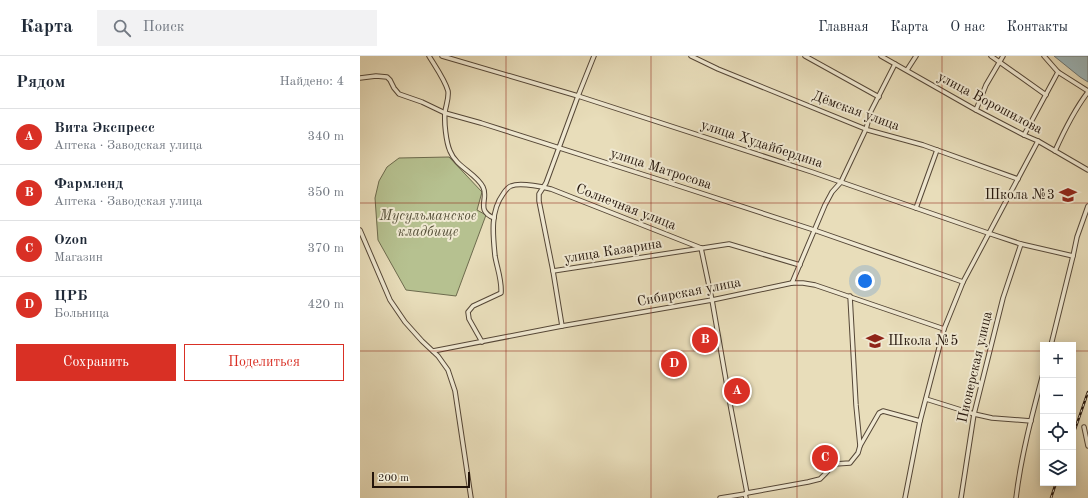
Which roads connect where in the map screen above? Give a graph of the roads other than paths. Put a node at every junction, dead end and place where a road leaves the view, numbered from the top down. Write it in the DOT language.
graph roads {
  1 [pos="429,56"];
  2 [pos="442,56"];
  3 [pos="594,56"];
  4 [pos="691,56"];
  5 [pos="805,56"];
  6 [pos="881,56"];
  7 [pos="916,56"];
  8 [pos="991,56"];
  9 [pos="1003,56"];
  10 [pos="1044,56"];
  11 [pos="1000,62"];
  12 [pos="895,64"];
  13 [pos="907,70"];
  14 [pos="1058,72"];
  15 [pos="360,78"];
  16 [pos="1088,91"];
  17 [pos="1046,95"];
  18 [pos="578,96"];
  19 [pos="879,97"];
  20 [pos="976,110"];
  21 [pos="445,114"];
  22 [pos="866,129"];
  23 [pos="1024,136"];
  24 [pos="1038,141"];
  25 [pos="559,148"];
  26 [pos="938,150"];
  27 [pos="1055,151"];
  28 [pos="1088,170"];
  29 [pos="1018,179"];
  30 [pos="841,182"];
  31 [pos="543,187"];
  32 [pos="1088,206"];
  33 [pos="916,208"];
  34 [pos="494,218"];
  35 [pos="360,230"];
  36 [pos="814,230"];
  37 [pos="988,234"];
  38 [pos="1021,244"];
  39 [pos="701,248"];
  40 [pos="1073,256"];
  41 [pos="800,265"];
  42 [pos="553,271"];
  43 [pos="963,282"];
  44 [pos="792,283"];
  45 [pos="850,296"];
  46 [pos="712,300"];
  47 [pos="562,326"];
  48 [pos="944,329"];
  49 [pos="482,342"];
  50 [pos="1051,342"];
  51 [pos="433,351"];
  52 [pos="1042,378"];
  53 [pos="926,399"];
  54 [pos="974,414"];
  55 [pos="920,421"];
  56 [pos="1031,421"];
  57 [pos="1084,427"];
  58 [pos="860,446"];
  59 [pos="1088,446"];
  60 [pos="746,495"];
  61 [pos="471,498"];
  62 [pos="720,498"];
  63 [pos="905,498"];
  64 [pos="961,498"];
  65 [pos="1016,498"];
  1 -- 21 [label="street"];
  2 -- 18 [label="street, улица Худайбердина"];
  3 -- 18 [label="street"];
  4 -- 22 [label="street, Дёмская улица"];
  5 -- 19 [label="street"];
  6 -- 12 [label="street, улица Ворошилова"];
  7 -- 13 [label="street"];
  8 -- 11 [label="street"];
  9 -- 11 [label="street"];
  10 -- 14 [label="street"];
  11 -- 17 [label="street"];
  11 -- 20 [label="street"];
  12 -- 13 [label="street, улица Ворошилова"];
  12 -- 19 [label="street"];
  13 -- 20 [label="street, улица Ворошилова"];
  14 -- 16 [label="street"];
  14 -- 17 [label="street"];
  15 -- 21 [label="street, улица Матросова"];
  16 -- 27 [label="street"];
  17 -- 23 [label="street"];
  18 -- 25 [label="street"];
  18 -- 30 [label="street, улица Худайбердина"];
  19 -- 22 [label="street"];
  20 -- 23 [label="street, улица Ворошилова"];
  21 -- 25 [label="street, улица Матросова"];
  21 -- 34 [label="street"];
  22 -- 26 [label="street, Дёмская улица"];
  22 -- 30 [label="street"];
  23 -- 24 [label="street, улица Ворошилова"];
  24 -- 27 [label="street, улица Ворошилова"];
  24 -- 29 [label="street"];
  25 -- 31 [label="street"];
  25 -- 36 [label="street, улица Матросова"];
  26 -- 29 [label="street, Дёмская улица"];
  26 -- 33 [label="street"];
  27 -- 28 [label="street, улица Ворошилова"];
  29 -- 37 [label="street"];
  30 -- 33 [label="street, улица Худайбердина"];
  30 -- 36 [label="street"];
  31 -- 34 [label="street, Солнечная улица"];
  31 -- 39 [label="street, Солнечная улица"];
  31 -- 42 [label="street"];
  32 -- 40 [label="street"];
  33 -- 37 [label="street, улица Худайбердина"];
  34 -- 49 [label="street"];
  35 -- 51 [label="street"];
  36 -- 41 [label="street"];
  36 -- 43 [label="street, улица Матросова"];
  37 -- 38 [label="street, улица Худайбердина"];
  37 -- 43 [label="street"];
  38 -- 40 [label="street, улица Худайбердина"];
  38 -- 54 [label="street, Пионерская улица"];
  39 -- 41 [label="street, улица Казарина"];
  39 -- 42 [label="street, улица Казарина"];
  39 -- 46 [label="street"];
  40 -- 50 [label="street"];
  41 -- 44 [label="street"];
  42 -- 47 [label="street"];
  43 -- 48 [label="street"];
  44 -- 45 [label="street, Сибирская улица"];
  44 -- 46 [label="street, Сибирская улица"];
  45 -- 48 [label="street, Сибирская улица"];
  45 -- 58 [label="street"];
  46 -- 47 [label="street, Сибирская улица"];
  46 -- 60 [label="street"];
  47 -- 49 [label="street, Сибирская улица"];
  48 -- 53 [label="street"];
  49 -- 51 [label="street, Сибирская улица"];
  51 -- 61 [label="street"];
  52 -- 56 [label="street"];
  53 -- 54 [label="street"];
  53 -- 55 [label="street"];
  54 -- 56 [label="street"];
  54 -- 64 [label="street, Пионерская улица"];
  55 -- 58 [label="street"];
  55 -- 63 [label="street"];
  56 -- 65 [label="street"];
  57 -- 59 [label="street"];
  58 -- 60 [label="street"];
  60 -- 62 [label="street"];
}
